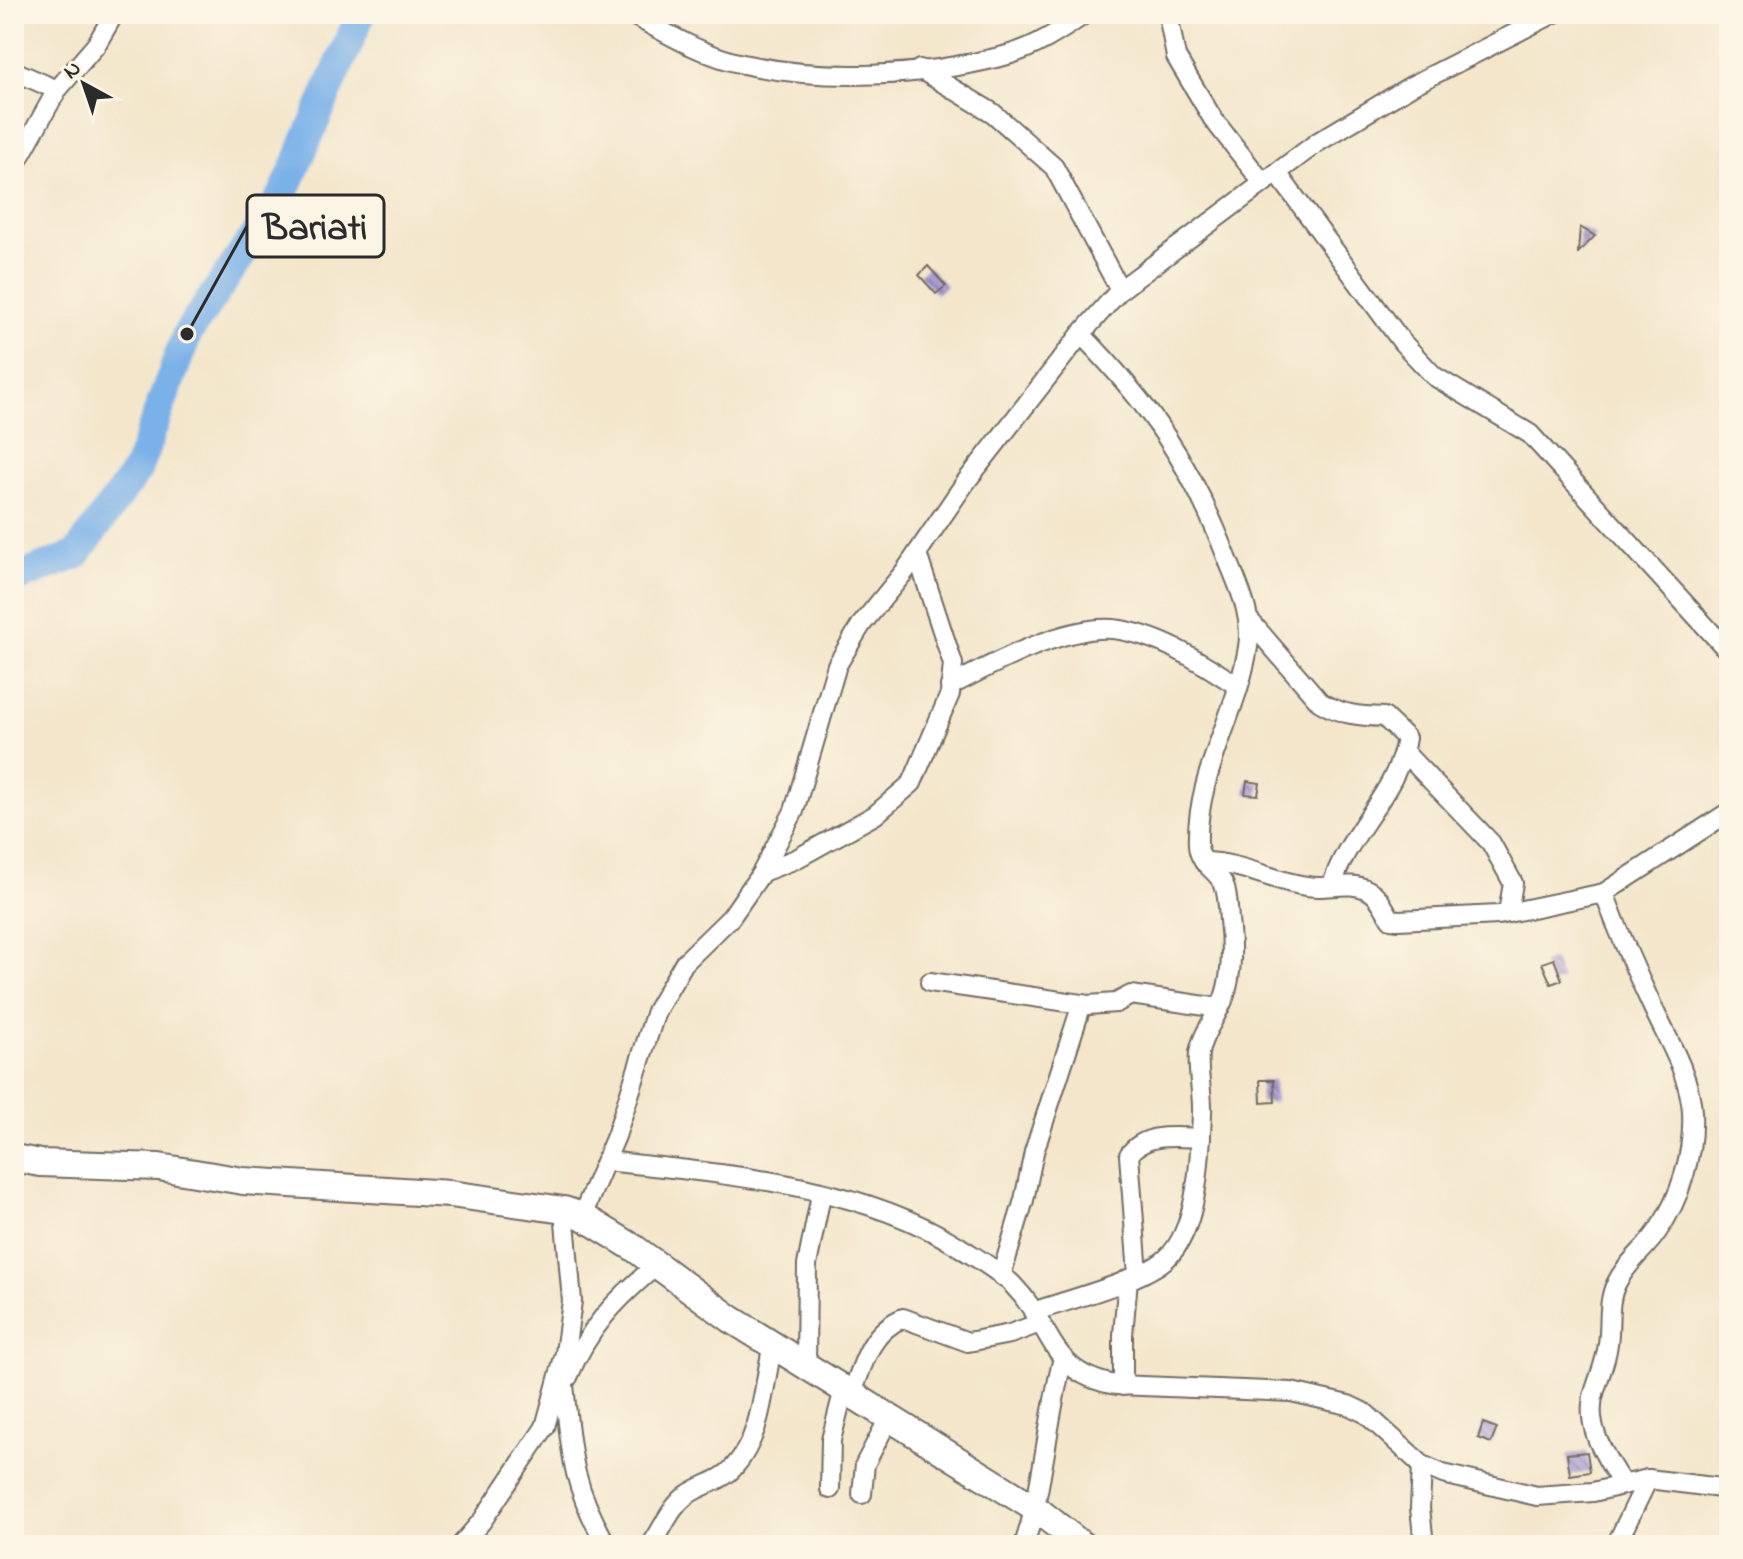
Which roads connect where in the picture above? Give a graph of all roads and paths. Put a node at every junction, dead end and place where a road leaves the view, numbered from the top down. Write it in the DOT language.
graph roads {
  1 [pos="114,14"];
  2 [pos="631,14"];
  3 [pos="1085,14"];
  4 [pos="1168,14"];
  5 [pos="1553,14"];
  6 [pos="920,69"];
  7 [pos="14,71"];
  8 [pos="57,90"];
  9 [pos="14,167"];
  10 [pos="1270,178"];
  11 [pos="1120,290"];
  12 [pos="1081,334"];
  13 [pos="917,554"];
  14 [pos="1250,621"];
  15 [pos="1729,652"];
  16 [pos="1236,685"];
  17 [pos="950,686"];
  18 [pos="1404,752"];
  19 [pos="1729,812"];
  20 [pos="1204,862"];
  21 [pos="762,872"];
  22 [pos="1332,886"];
  23 [pos="1604,893"];
  24 [pos="1508,913"];
  25 [pos="930,982"];
  26 [pos="1082,1004"];
  27 [pos="1219,1008"];
  28 [pos="1201,1138"];
  29 [pos="14,1158"];
  30 [pos="606,1161"];
  31 [pos="821,1195"];
  32 [pos="573,1213"];
  33 [pos="657,1265"];
  34 [pos="1001,1276"];
  35 [pos="1133,1277"];
  36 [pos="1037,1318"];
  37 [pos="773,1345"];
  38 [pos="1063,1358"];
  39 [pos="562,1365"];
  40 [pos="806,1366"];
  41 [pos="1123,1386"];
  42 [pos="564,1387"];
  43 [pos="848,1391"];
  44 [pos="889,1418"];
  45 [pos="1422,1465"];
  46 [pos="1648,1479"];
  47 [pos="1623,1485"];
  48 [pos="830,1489"];
  49 [pos="1729,1489"];
  50 [pos="862,1494"];
  51 [pos="1036,1509"];
  52 [pos="461,1545"];
  53 [pos="607,1545"];
  54 [pos="651,1545"];
  55 [pos="1024,1545"];
  56 [pos="1082,1545"];
  57 [pos="1424,1545"];
  58 [pos="1616,1545"];
  1 -- 8 [label="street"];
  2 -- 6 [label="street"];
  3 -- 6 [label="street"];
  4 -- 10 [label="street"];
  5 -- 10 [label="street"];
  6 -- 11 [label="street"];
  7 -- 8 [label="street"];
  8 -- 9 [label="street"];
  10 -- 11 [label="street"];
  10 -- 15 [label="street"];
  11 -- 12 [label="street"];
  12 -- 13 [label="street"];
  12 -- 14 [label="street"];
  13 -- 17 [label="street"];
  13 -- 21 [label="street"];
  14 -- 16 [label="street"];
  14 -- 18 [label="street"];
  16 -- 17 [label="street"];
  16 -- 20 [label="street"];
  17 -- 21 [label="street"];
  18 -- 22 [label="street"];
  18 -- 24 [label="street"];
  19 -- 23 [label="street"];
  20 -- 22 [label="street"];
  20 -- 27 [label="street"];
  21 -- 30 [label="street"];
  22 -- 24 [label="street"];
  23 -- 24 [label="street"];
  23 -- 47 [label="street"];
  25 -- 26 [label="street"];
  26 -- 27 [label="street"];
  26 -- 34 [label="street"];
  27 -- 28 [label="street"];
  28 -- 35 [label="street"];
  28 -- 35 [label="street"];
  29 -- 32 [label="street"];
  30 -- 31 [label="street"];
  30 -- 32 [label="street"];
  31 -- 34 [label="street"];
  31 -- 40 [label="street"];
  32 -- 33 [label="street"];
  32 -- 39 [label="street"];
  33 -- 37 [label="street"];
  33 -- 42 [label="street"];
  34 -- 36 [label="street"];
  35 -- 36 [label="street"];
  35 -- 41 [label="street"];
  36 -- 38 [label="street"];
  36 -- 43 [label="street"];
  37 -- 40 [label="street"];
  37 -- 54 [label="street"];
  38 -- 41 [label="street"];
  38 -- 51 [label="street"];
  39 -- 42 [label="street"];
  39 -- 52 [label="street"];
  40 -- 43 [label="street"];
  41 -- 45 [label="street"];
  42 -- 53 [label="street"];
  43 -- 44 [label="street"];
  43 -- 48 [label="street"];
  44 -- 50 [label="street"];
  44 -- 51 [label="street"];
  45 -- 47 [label="street"];
  45 -- 57 [label="street"];
  46 -- 47 [label="street"];
  46 -- 49 [label="street"];
  46 -- 58 [label="street"];
  51 -- 55 [label="street"];
  51 -- 56 [label="street"];
}
